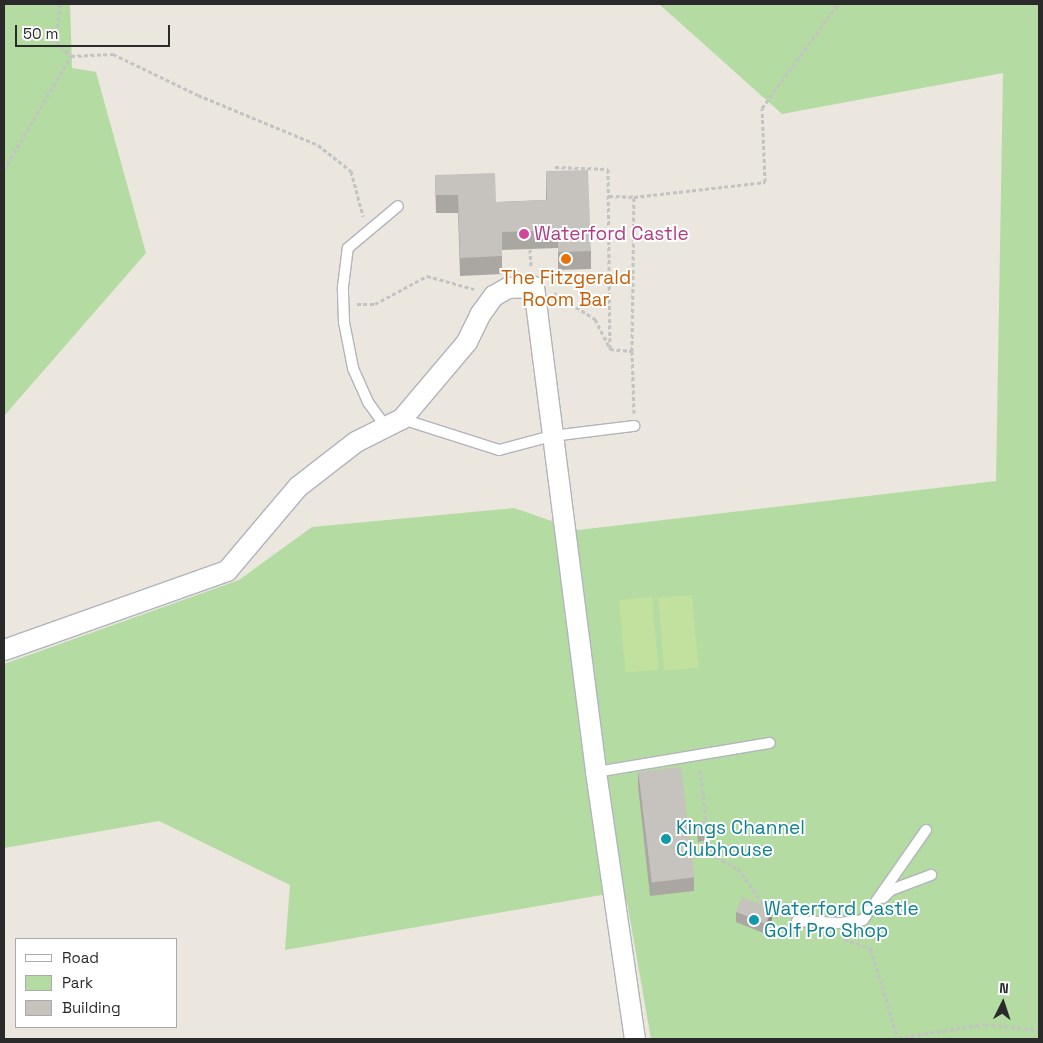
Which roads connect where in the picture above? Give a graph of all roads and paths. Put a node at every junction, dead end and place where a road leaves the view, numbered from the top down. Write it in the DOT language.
graph roads {
  1 [pos="60,4"];
  2 [pos="838,4"];
  3 [pos="71,56"];
  4 [pos="555,167"];
  5 [pos="4,170"];
  6 [pos="609,196"];
  7 [pos="634,197"];
  8 [pos="398,206"];
  9 [pos="367,233"];
  10 [pos="534,287"];
  11 [pos="494,296"];
  12 [pos="344,304"];
  13 [pos="610,349"];
  14 [pos="632,351"];
  15 [pos="394,423"];
  16 [pos="634,426"];
  17 [pos="552,436"];
  18 [pos="4,650"];
  19 [pos="770,743"];
  20 [pos="698,755"];
  21 [pos="596,772"];
  22 [pos="926,830"];
  23 [pos="931,875"];
  24 [pos="877,903"];
  25 [pos="797,921"];
  26 [pos="834,935"];
  27 [pos="1039,1030"];
  28 [pos="897,1036"];
  29 [pos="635,1039"];
  30 [pos="892,1039"];
  1 -- 3 [label="path"];
  2 -- 7 [label="path"];
  3 -- 5 [label="path"];
  3 -- 9 [label="path"];
  4 -- 6 [label="path"];
  6 -- 7 [label="path"];
  6 -- 13 [label="path"];
  7 -- 14 [label="path"];
  8 -- 9 [label="lane"];
  9 -- 12 [label="lane"];
  10 -- 11 [label="street"];
  10 -- 13 [label="path"];
  10 -- 17 [label="street"];
  11 -- 12 [label="path"];
  11 -- 15 [label="street"];
  12 -- 15 [label="lane"];
  13 -- 14 [label="path"];
  14 -- 16 [label="path"];
  15 -- 17 [label="lane"];
  15 -- 18 [label="street"];
  16 -- 17 [label="lane"];
  17 -- 21 [label="street"];
  19 -- 20 [label="lane"];
  20 -- 21 [label="lane"];
  20 -- 25 [label="path"];
  21 -- 29 [label="street"];
  22 -- 24 [label="lane"];
  23 -- 24 [label="lane"];
  24 -- 25 [label="lane"];
  26 -- 28 [label="path"];
  27 -- 28 [label="path"];
  28 -- 30 [label="path"];
}
